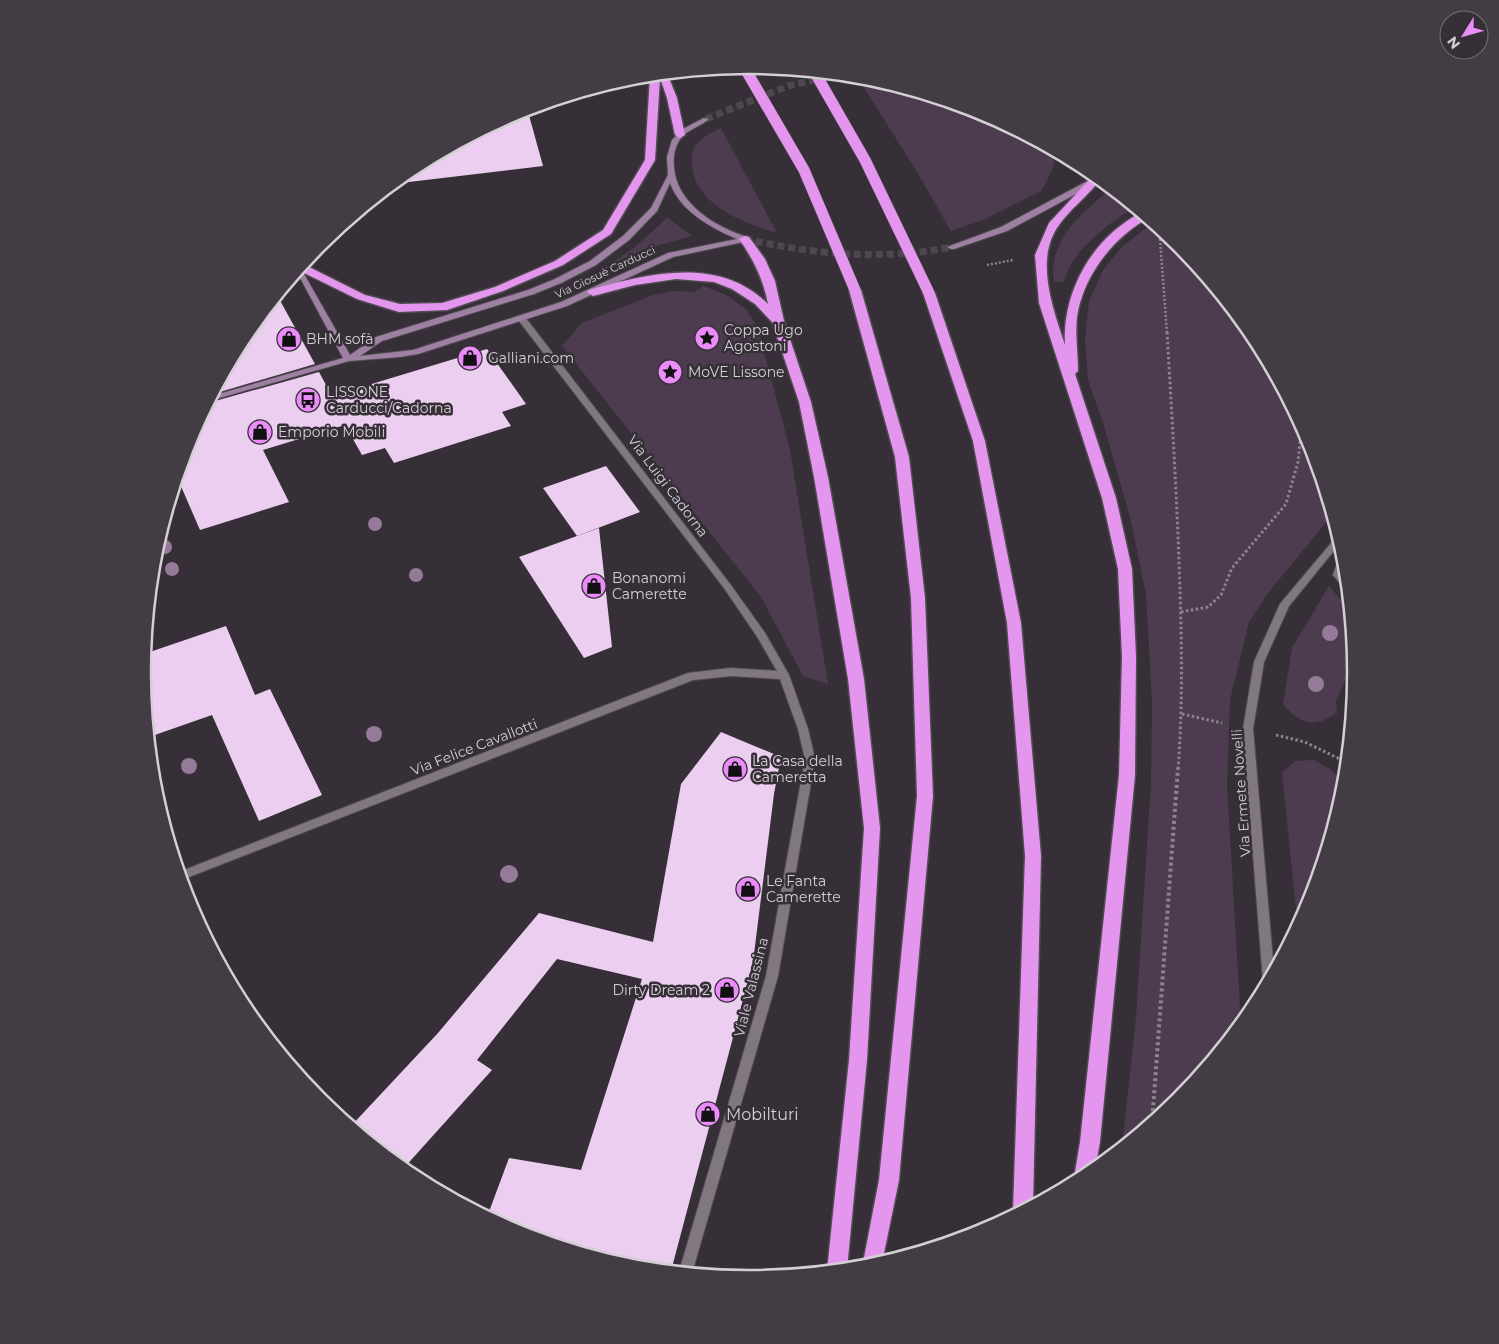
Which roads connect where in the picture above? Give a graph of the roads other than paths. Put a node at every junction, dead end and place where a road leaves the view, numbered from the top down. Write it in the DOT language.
graph roads {
  1 [pos="748,74"];
  2 [pos="818,78"];
  3 [pos="665,80"];
  4 [pos="655,82"];
  5 [pos="706,119"];
  6 [pos="680,135"];
  7 [pos="671,175"];
  8 [pos="1092,182"];
  9 [pos="1093,183"];
  10 [pos="1140,218"];
  11 [pos="745,239"];
  12 [pos="951,247"];
  13 [pos="306,271"];
  14 [pos="303,274"];
  15 [pos="593,292"];
  16 [pos="522,319"];
  17 [pos="778,321"];
  18 [pos="348,359"];
  19 [pos="1072,385"];
  20 [pos="219,397"];
  21 [pos="1334,546"];
  22 [pos="784,675"];
  23 [pos="187,873"];
  24 [pos="1268,971"];
  25 [pos="1086,1166"];
  26 [pos="1024,1203"];
  27 [pos="873,1257"];
  28 [pos="838,1263"];
  29 [pos="687,1267"];
  1 -- 27 [label="highway, bridge"];
  2 -- 26 [label="highway, bridge"];
  3 -- 6 [label="highway"];
  4 -- 13 [label="highway"];
  5 -- 6 [label="street"];
  6 -- 7 [label="street, Via Giosuè Carducci"];
  7 -- 11 [label="street"];
  7 -- 18 [label="street, Via Giosuè Carducci"];
  8 -- 12 [label="street"];
  9 -- 19 [label="highway"];
  10 -- 19 [label="highway"];
  11 -- 15 [label="street, Via Giosuè Carducci"];
  11 -- 17 [label="highway"];
  14 -- 18 [label="street"];
  15 -- 16 [label="street, Via Giosuè Carducci"];
  15 -- 17 [label="highway"];
  16 -- 18 [label="street, Via Giosuè Carducci"];
  16 -- 22 [label="street, Via Luigi Cadorna"];
  17 -- 28 [label="highway"];
  18 -- 20 [label="street, Via Giosuè Carducci"];
  19 -- 25 [label="highway"];
  21 -- 24 [label="street, Via Ermete Novelli"];
  22 -- 23 [label="street, Via Felice Cavallotti"];
  22 -- 29 [label="street, Viale Valassina"];
}
